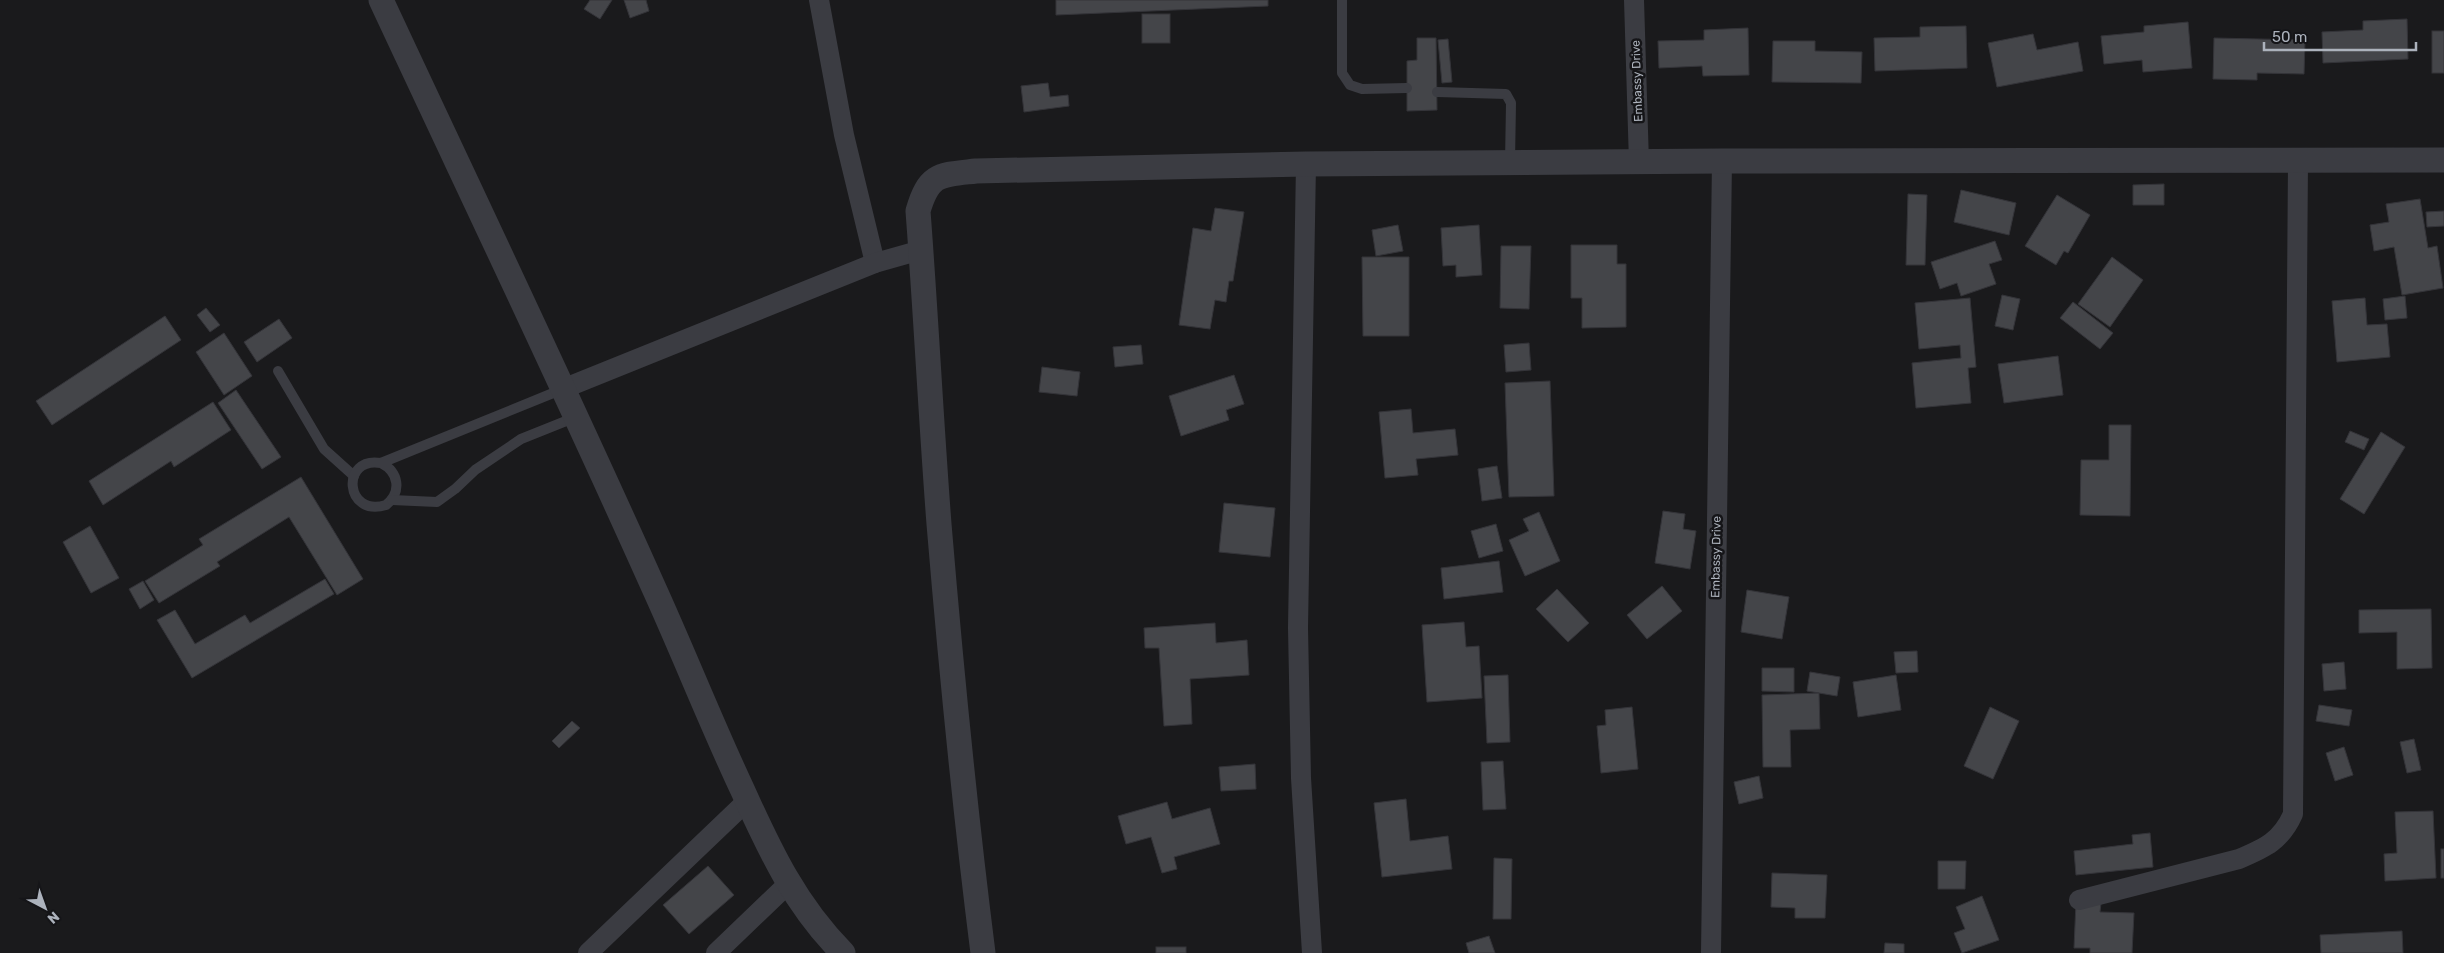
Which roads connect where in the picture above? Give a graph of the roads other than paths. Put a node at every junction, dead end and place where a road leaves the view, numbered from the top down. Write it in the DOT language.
graph roads {
  1 [pos="381,0"];
  2 [pos="820,0"];
  3 [pos="1342,0"];
  4 [pos="1634,0"];
  5 [pos="1407,88"];
  6 [pos="1437,92"];
  7 [pos="2444,160"];
  8 [pos="1722,161"];
  9 [pos="2298,161"];
  10 [pos="1510,163"];
  11 [pos="1640,163"];
  12 [pos="1306,164"];
  13 [pos="921,250"];
  14 [pos="875,263"];
  15 [pos="278,371"];
  16 [pos="564,388"];
  17 [pos="577,417"];
  18 [pos="381,463"];
  19 [pos="354,476"];
  20 [pos="392,500"];
  21 [pos="747,801"];
  22 [pos="789,883"];
  23 [pos="2079,900"];
  24 [pos="588,953"];
  25 [pos="716,953"];
  26 [pos="844,953"];
  27 [pos="983,953"];
  28 [pos="1312,953"];
  29 [pos="1710,953"];
  1 -- 16 [label="street"];
  2 -- 14 [label="street"];
  3 -- 5 [label="lane"];
  4 -- 11 [label="street, Embassy Drive"];
  6 -- 10 [label="lane"];
  7 -- 9 [label="street"];
  8 -- 9 [label="street"];
  8 -- 11 [label="street"];
  8 -- 29 [label="street, Embassy Drive"];
  9 -- 23 [label="street"];
  10 -- 11 [label="street"];
  10 -- 12 [label="street"];
  12 -- 13 [label="street"];
  12 -- 28 [label="street"];
  13 -- 14 [label="street"];
  13 -- 27 [label="street"];
  14 -- 16 [label="street"];
  15 -- 19 [label="lane"];
  16 -- 17 [label="street"];
  16 -- 18 [label="lane"];
  17 -- 20 [label="lane"];
  17 -- 21 [label="street"];
  18 -- 19 [label="lane"];
  18 -- 20 [label="lane"];
  19 -- 20 [label="lane"];
  21 -- 22 [label="street"];
  21 -- 24 [label="street"];
  22 -- 25 [label="street"];
  22 -- 26 [label="street"];
}
